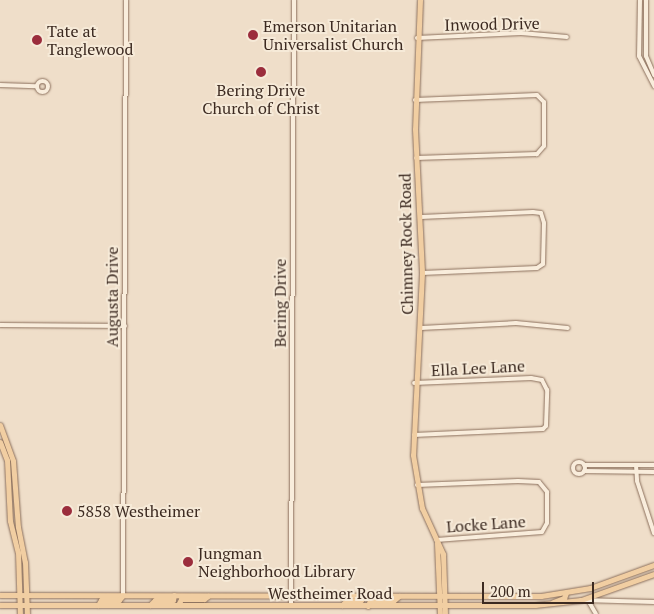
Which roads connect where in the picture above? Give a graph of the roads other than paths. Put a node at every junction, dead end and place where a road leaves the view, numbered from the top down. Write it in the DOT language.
graph roads {
  1 [pos="126,0"];
  2 [pos="294,0"];
  3 [pos="420,0"];
  4 [pos="640,0"];
  5 [pos="646,0"];
  6 [pos="567,37"];
  7 [pos="417,38"];
  8 [pos="653,74"];
  9 [pos="647,77"];
  10 [pos="0,85"];
  11 [pos="36,86"];
  12 [pos="654,86"];
  13 [pos="414,100"];
  14 [pos="416,158"];
  15 [pos="421,217"];
  16 [pos="422,273"];
  17 [pos="0,325"];
  18 [pos="124,326"];
  19 [pos="420,328"];
  20 [pos="568,328"];
  21 [pos="414,383"];
  22 [pos="0,425"];
  23 [pos="414,435"];
  24 [pos="0,442"];
  25 [pos="584,465"];
  26 [pos="636,465"];
  27 [pos="654,465"];
  28 [pos="11,468"];
  29 [pos="584,471"];
  30 [pos="636,472"];
  31 [pos="654,472"];
  32 [pos="417,486"];
  33 [pos="654,533"];
  34 [pos="16,535"];
  35 [pos="436,541"];
  36 [pos="654,565"];
  37 [pos="654,572"];
  38 [pos="365,593"];
  39 [pos="566,593"];
  40 [pos="0,595"];
  41 [pos="20,595"];
  42 [pos="27,595"];
  43 [pos="123,595"];
  44 [pos="174,595"];
  45 [pos="208,595"];
  46 [pos="291,595"];
  47 [pos="399,596"];
  48 [pos="442,596"];
  49 [pos="581,600"];
  50 [pos="588,601"];
  51 [pos="607,602"];
  52 [pos="654,602"];
  53 [pos="0,605"];
  54 [pos="20,605"];
  55 [pos="27,605"];
  56 [pos="98,605"];
  57 [pos="150,605"];
  58 [pos="178,605"];
  59 [pos="342,605"];
  60 [pos="546,605"];
  61 [pos="291,606"];
  62 [pos="368,606"];
  63 [pos="443,606"];
  64 [pos="596,612"];
  65 [pos="20,614"];
  66 [pos="27,614"];
  67 [pos="440,614"];
  68 [pos="446,614"];
  1 -- 18 [label="street, Augusta Drive"];
  2 -- 46 [label="street, Bering Drive"];
  3 -- 7 [label="main road, Chimney Rock Road"];
  4 -- 9 [label="street"];
  5 -- 8 [label="street"];
  6 -- 7 [label="street, Inwood Drive"];
  7 -- 13 [label="main road, Chimney Rock Road"];
  8 -- 9 [label="street"];
  9 -- 12 [label="street"];
  10 -- 11 [label="street"];
  13 -- 14 [label="main road, Chimney Rock Road"];
  13 -- 14 [label="street"];
  14 -- 15 [label="main road, Chimney Rock Road"];
  15 -- 16 [label="main road, Chimney Rock Road"];
  15 -- 16 [label="street"];
  16 -- 19 [label="main road, Chimney Rock Road"];
  17 -- 18 [label="street"];
  18 -- 43 [label="street, Augusta Drive"];
  19 -- 20 [label="street"];
  19 -- 21 [label="main road, Chimney Rock Road"];
  21 -- 23 [label="main road, Chimney Rock Road"];
  21 -- 23 [label="street, Ella Lee Lane"];
  22 -- 28 [label="main road"];
  23 -- 32 [label="main road, Chimney Rock Road"];
  24 -- 28 [label="main road"];
  25 -- 26 [label="street"];
  25 -- 29 [label="street"];
  25 -- 29 [label="street"];
  26 -- 27 [label="street"];
  26 -- 30 [label="street"];
  28 -- 34 [label="main road"];
  29 -- 30 [label="street"];
  30 -- 31 [label="street"];
  30 -- 33 [label="street"];
  32 -- 35 [label="main road, Chimney Rock Road"];
  32 -- 35 [label="street, Locke Lane"];
  34 -- 41 [label="main road"];
  34 -- 42 [label="main road"];
  35 -- 48 [label="main road, Chimney Rock Road"];
  36 -- 39 [label="main road, Westheimer Road"];
  37 -- 49 [label="main road, Westheimer Road"];
  38 -- 46 [label="main road, Westheimer Road"];
  38 -- 47 [label="main road, Westheimer Road"];
  38 -- 59 [label="main road"];
  39 -- 48 [label="main road, Westheimer Road"];
  39 -- 60 [label="main road"];
  40 -- 41 [label="main road, Westheimer Road"];
  41 -- 42 [label="main road, Westheimer Road"];
  41 -- 54 [label="main road"];
  42 -- 43 [label="main road, Westheimer Road"];
  42 -- 55 [label="main road"];
  43 -- 44 [label="main road, Westheimer Road"];
  43 -- 56 [label="main road"];
  44 -- 45 [label="main road, Westheimer Road"];
  44 -- 57 [label="main road"];
  45 -- 46 [label="main road, Westheimer Road"];
  45 -- 58 [label="main road"];
  46 -- 61 [label="street, Bering Drive"];
  47 -- 48 [label="main road, Westheimer Road"];
  47 -- 62 [label="main road"];
  48 -- 63 [label="main road, Chimney Rock Road"];
  49 -- 50 [label="street"];
  49 -- 60 [label="main road, Westheimer Road"];
  50 -- 51 [label="street"];
  50 -- 64 [label="street"];
  51 -- 52 [label="street"];
  51 -- 64 [label="street"];
  53 -- 54 [label="main road, Westheimer Road"];
  54 -- 55 [label="main road, Westheimer Road"];
  54 -- 65 [label="main road"];
  55 -- 56 [label="main road, Westheimer Road"];
  55 -- 66 [label="main road"];
  56 -- 57 [label="main road, Westheimer Road"];
  57 -- 58 [label="main road, Westheimer Road"];
  58 -- 61 [label="main road, Westheimer Road"];
  59 -- 61 [label="main road, Westheimer Road"];
  59 -- 62 [label="main road, Westheimer Road"];
  60 -- 63 [label="main road, Westheimer Road"];
  62 -- 63 [label="main road, Westheimer Road"];
  63 -- 67 [label="main road, Chimney Rock Road"];
  63 -- 68 [label="main road, Chimney Rock Road"];
}
